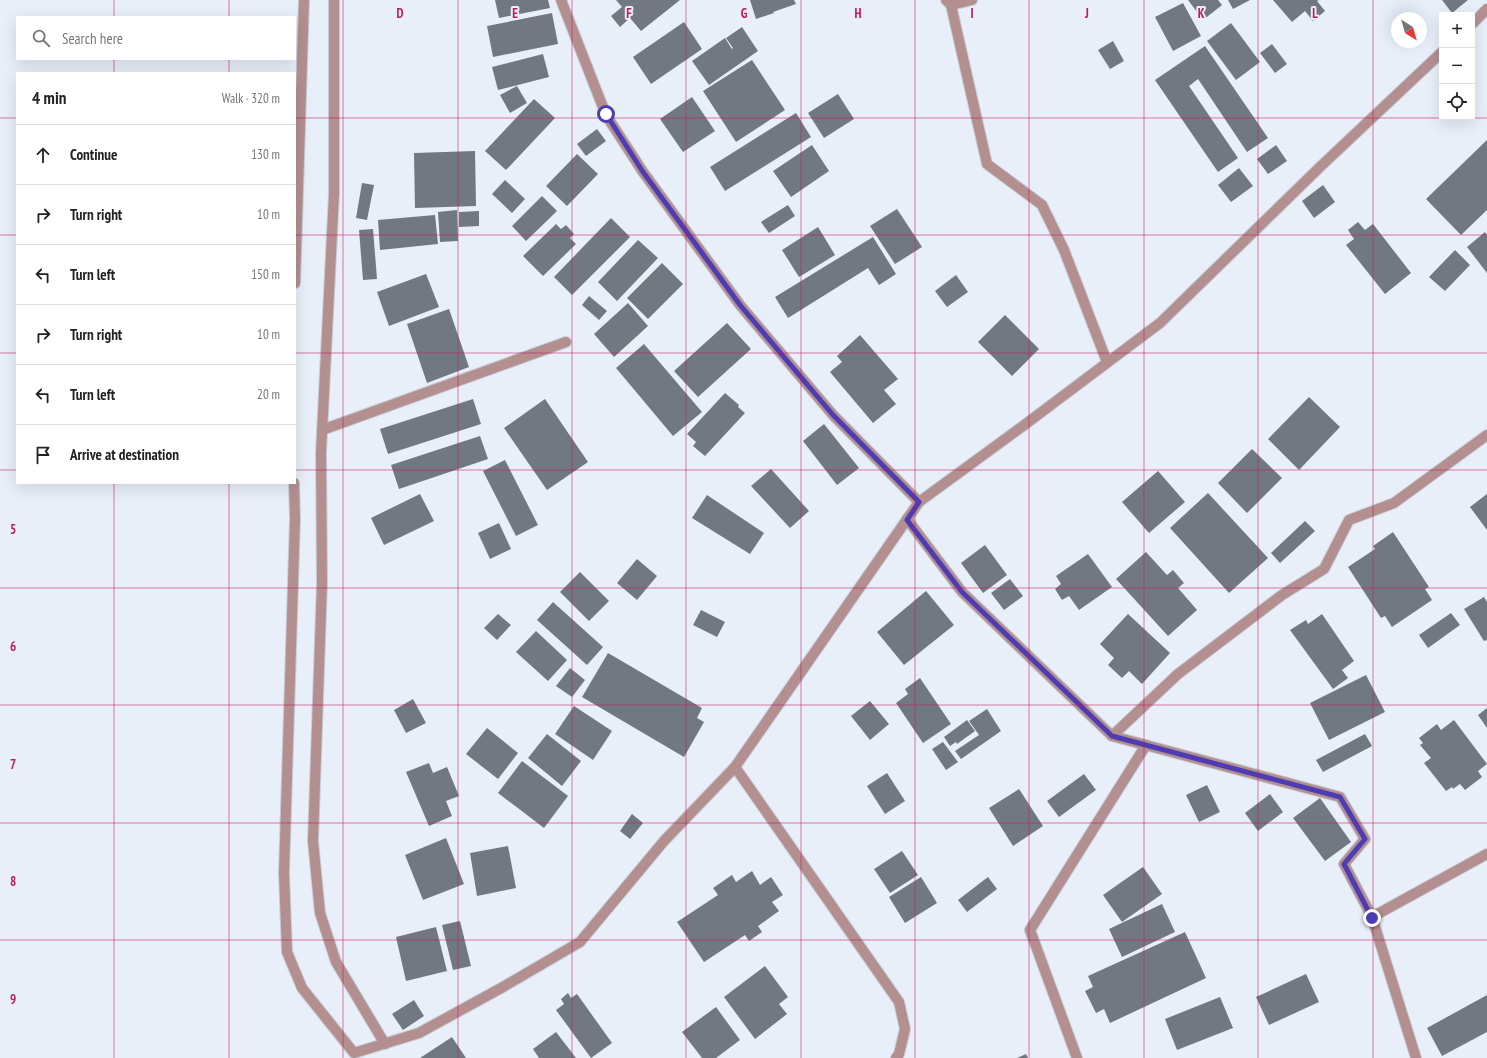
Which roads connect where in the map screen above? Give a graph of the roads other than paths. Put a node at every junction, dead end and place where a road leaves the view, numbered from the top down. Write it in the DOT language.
graph roads {
  1 [pos="304,0"];
  2 [pos="334,0"];
  3 [pos="561,0"];
  4 [pos="972,0"];
  5 [pos="949,2"];
  6 [pos="1487,9"];
  7 [pos="1475,21"];
  8 [pos="1439,55"];
  9 [pos="296,252"];
  10 [pos="566,342"];
  11 [pos="1107,362"];
  12 [pos="322,430"];
  13 [pos="1487,435"];
  14 [pos="294,484"];
  15 [pos="919,502"];
  16 [pos="907,520"];
  17 [pos="1112,736"];
  18 [pos="1146,746"];
  19 [pos="735,767"];
  20 [pos="1487,854"];
  21 [pos="1372,918"];
  22 [pos="385,1044"];
  23 [pos="356,1055"];
  24 [pos="896,1058"];
  25 [pos="1078,1058"];
  26 [pos="1416,1058"];
  1 -- 9 [label="street"];
  2 -- 12 [label="street"];
  3 -- 15 [label="street"];
  4 -- 5 [label="street"];
  5 -- 11 [label="street"];
  6 -- 7 [label="street"];
  8 -- 11 [label="street"];
  10 -- 12 [label="street"];
  11 -- 15 [label="street"];
  12 -- 22 [label="street"];
  13 -- 17 [label="street"];
  14 -- 23 [label="street"];
  15 -- 16 [label="street"];
  16 -- 17 [label="street"];
  16 -- 19 [label="street"];
  17 -- 18 [label="street"];
  18 -- 21 [label="street"];
  18 -- 25 [label="street"];
  19 -- 22 [label="street"];
  19 -- 24 [label="street"];
  20 -- 21 [label="street"];
  21 -- 26 [label="street"];
  22 -- 23 [label="street"];
}
